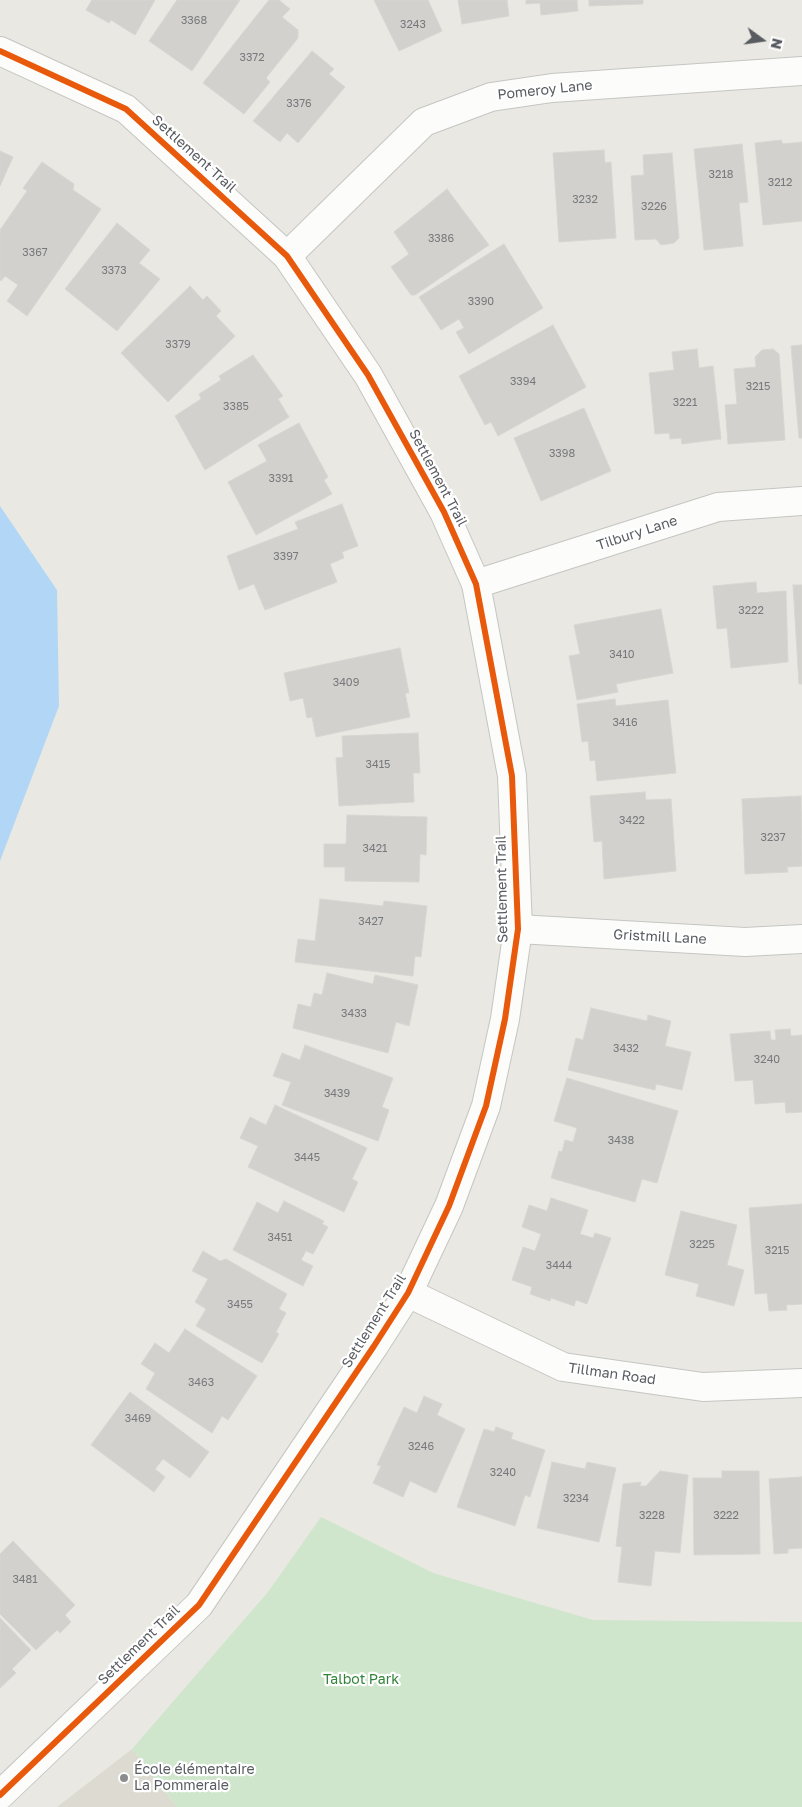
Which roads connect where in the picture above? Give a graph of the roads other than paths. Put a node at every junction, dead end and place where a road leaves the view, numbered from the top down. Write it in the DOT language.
graph roads {
  1 [pos="0,52"];
  2 [pos="802,71"];
  3 [pos="287,256"];
  4 [pos="802,501"];
  5 [pos="476,584"];
  6 [pos="518,929"];
  7 [pos="802,939"];
  8 [pos="408,1293"];
  9 [pos="802,1383"];
  10 [pos="0,1795"];
  1 -- 3 [label="street, Settlement Trail"];
  2 -- 3 [label="street, Pomeroy Lane"];
  3 -- 5 [label="street, Settlement Trail"];
  4 -- 5 [label="street, Tilbury Lane"];
  5 -- 6 [label="street, Settlement Trail"];
  6 -- 7 [label="street, Gristmill Lane"];
  6 -- 8 [label="street, Settlement Trail"];
  8 -- 9 [label="street, Tillman Road"];
  8 -- 10 [label="street, Settlement Trail"];
}
